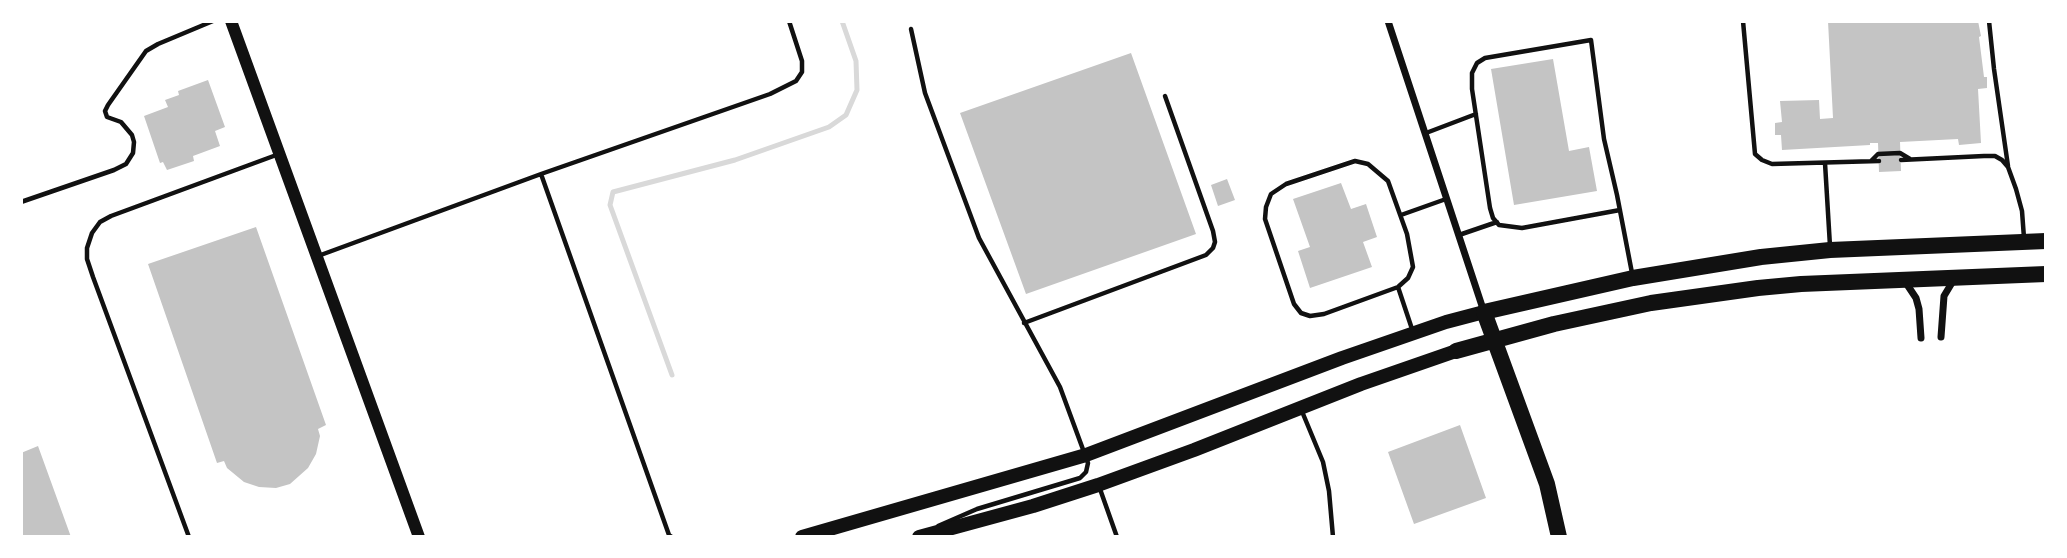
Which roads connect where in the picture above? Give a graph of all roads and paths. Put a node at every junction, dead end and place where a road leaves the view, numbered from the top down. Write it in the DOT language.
graph roads {
  1 [pos="214,21"];
  2 [pos="231,21"];
  3 [pos="789,21"];
  4 [pos="1388,21"];
  5 [pos="1743,21"];
  6 [pos="1989,21"];
  7 [pos="911,29"];
  8 [pos="1164,96"];
  9 [pos="1476,114"];
  10 [pos="1425,134"];
  11 [pos="280,154"];
  12 [pos="1910,159"];
  13 [pos="1900,160"];
  14 [pos="1870,161"];
  15 [pos="1879,161"];
  16 [pos="1825,163"];
  17 [pos="2008,167"];
  18 [pos="541,174"];
  19 [pos="1446,199"];
  20 [pos="21,202"];
  21 [pos="1620,210"];
  22 [pos="1401,215"];
  23 [pos="1497,222"];
  24 [pos="1458,235"];
  25 [pos="2046,241"];
  26 [pos="2025,242"];
  27 [pos="1830,250"];
  28 [pos="317,257"];
  29 [pos="2046,274"];
  30 [pos="1956,277"];
  31 [pos="1633,278"];
  32 [pos="1904,279"];
  33 [pos="1398,287"];
  34 [pos="1484,312"];
  35 [pos="1024,323"];
  36 [pos="1413,333"];
  37 [pos="1941,337"];
  38 [pos="1921,338"];
  39 [pos="1495,340"];
  40 [pos="1455,351"];
  41 [pos="1300,408"];
  42 [pos="1086,455"];
  43 [pos="1098,485"];
  44 [pos="944,534"];
  45 [pos="670,536"];
  46 [pos="189,537"];
  47 [pos="419,537"];
  48 [pos="802,537"];
  49 [pos="912,537"];
  50 [pos="919,537"];
  51 [pos="1116,537"];
  52 [pos="1333,537"];
  53 [pos="1559,537"];
  1 -- 20 [label="lane"];
  2 -- 11 [label="street"];
  3 -- 18 [label="lane"];
  4 -- 10 [label="street"];
  5 -- 16 [label="lane"];
  6 -- 17 [label="lane"];
  7 -- 35 [label="lane"];
  8 -- 35 [label="lane"];
  9 -- 10 [label="lane"];
  9 -- 21 [label="lane"];
  9 -- 23 [label="lane"];
  10 -- 19 [label="street"];
  11 -- 28 [label="street"];
  11 -- 46 [label="lane"];
  12 -- 13 [label="lane"];
  12 -- 14 [label="lane"];
  12 -- 17 [label="lane"];
  14 -- 15 [label="lane"];
  14 -- 16 [label="lane"];
  16 -- 27 [label="lane"];
  17 -- 26 [label="lane"];
  18 -- 28 [label="lane"];
  18 -- 45 [label="lane"];
  19 -- 22 [label="lane"];
  19 -- 24 [label="street"];
  21 -- 23 [label="lane"];
  21 -- 31 [label="lane"];
  22 -- 33 [label="lane"];
  22 -- 33 [label="lane"];
  23 -- 24 [label="lane"];
  24 -- 34 [label="street"];
  25 -- 26 [label="main road"];
  26 -- 27 [label="main road"];
  27 -- 31 [label="main road"];
  28 -- 47 [label="street"];
  29 -- 30 [label="main road"];
  30 -- 32 [label="main road"];
  30 -- 37 [label="street"];
  31 -- 34 [label="main road"];
  32 -- 38 [label="street"];
  32 -- 39 [label="main road"];
  33 -- 36 [label="lane"];
  34 -- 36 [label="main road"];
  34 -- 39 [label="main road"];
  35 -- 42 [label="lane"];
  36 -- 42 [label="main road"];
  39 -- 40 [label="main road"];
  39 -- 53 [label="main road"];
  40 -- 41 [label="main road"];
  41 -- 43 [label="main road"];
  41 -- 52 [label="lane"];
  42 -- 48 [label="main road"];
  42 -- 49 [label="lane"];
  43 -- 44 [label="main road"];
  43 -- 51 [label="lane"];
  44 -- 50 [label="main road"];
}
